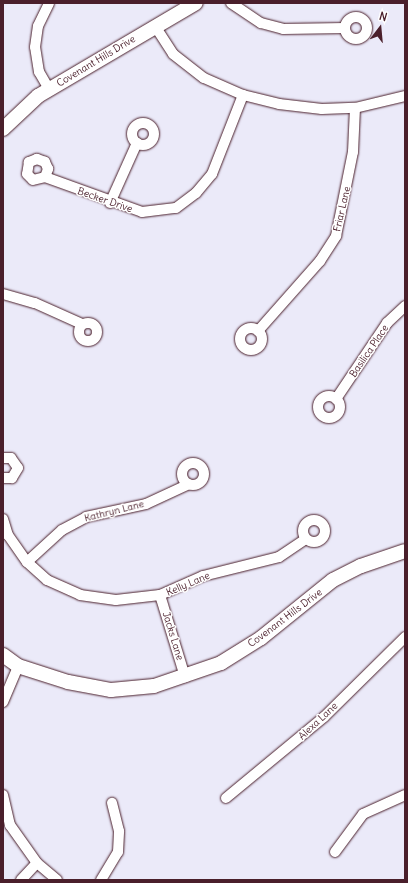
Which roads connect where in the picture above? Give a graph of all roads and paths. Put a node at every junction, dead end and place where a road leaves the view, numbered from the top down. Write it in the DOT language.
graph roads {
  1 [pos="49,3"];
  2 [pos="196,3"];
  3 [pos="231,3"];
  4 [pos="155,26"];
  5 [pos="345,28"];
  6 [pos="49,89"];
  7 [pos="243,95"];
  8 [pos="405,96"];
  9 [pos="355,108"];
  10 [pos="3,129"];
  11 [pos="137,143"];
  12 [pos="45,178"];
  13 [pos="110,202"];
  14 [pos="3,294"];
  15 [pos="405,306"];
  16 [pos="82,324"];
  17 [pos="258,331"];
  18 [pos="336,399"];
  19 [pos="3,458"];
  20 [pos="3,479"];
  21 [pos="189,484"];
  22 [pos="3,519"];
  23 [pos="306,539"];
  24 [pos="405,551"];
  25 [pos="27,562"];
  26 [pos="160,595"];
  27 [pos="405,637"];
  28 [pos="3,655"];
  29 [pos="18,666"];
  30 [pos="185,677"];
  31 [pos="3,702"];
  32 [pos="3,795"];
  33 [pos="405,795"];
  34 [pos="226,798"];
  35 [pos="112,803"];
  36 [pos="335,852"];
  37 [pos="36,863"];
  38 [pos="21,880"];
  39 [pos="57,880"];
  40 [pos="101,880"];
  1 -- 6 [label="street"];
  2 -- 4 [label="street, Covenant Hills Drive"];
  3 -- 5 [label="street"];
  4 -- 6 [label="street, Covenant Hills Drive"];
  4 -- 7 [label="street"];
  6 -- 10 [label="street, Covenant Hills Drive"];
  7 -- 9 [label="street"];
  7 -- 13 [label="street, Becker Drive"];
  8 -- 9 [label="street"];
  9 -- 17 [label="street, Friar Lane"];
  11 -- 13 [label="street"];
  12 -- 13 [label="street, Becker Drive"];
  14 -- 16 [label="street"];
  15 -- 18 [label="street, Basilica Place"];
  19 -- 20 [label="street"];
  21 -- 25 [label="street, Kathryn Lane"];
  22 -- 25 [label="street, Kelly Lane"];
  23 -- 26 [label="street, Kelly Lane"];
  24 -- 30 [label="street, Covenant Hills Drive"];
  25 -- 26 [label="street, Kelly Lane"];
  26 -- 30 [label="street, Jacks Lane"];
  27 -- 34 [label="street, Alexa Lane"];
  28 -- 29 [label="street, Covenant Hills Drive"];
  29 -- 30 [label="street, Covenant Hills Drive"];
  29 -- 31 [label="street"];
  32 -- 37 [label="street"];
  33 -- 36 [label="street"];
  35 -- 40 [label="street"];
  37 -- 38 [label="street"];
  37 -- 39 [label="street"];
}
